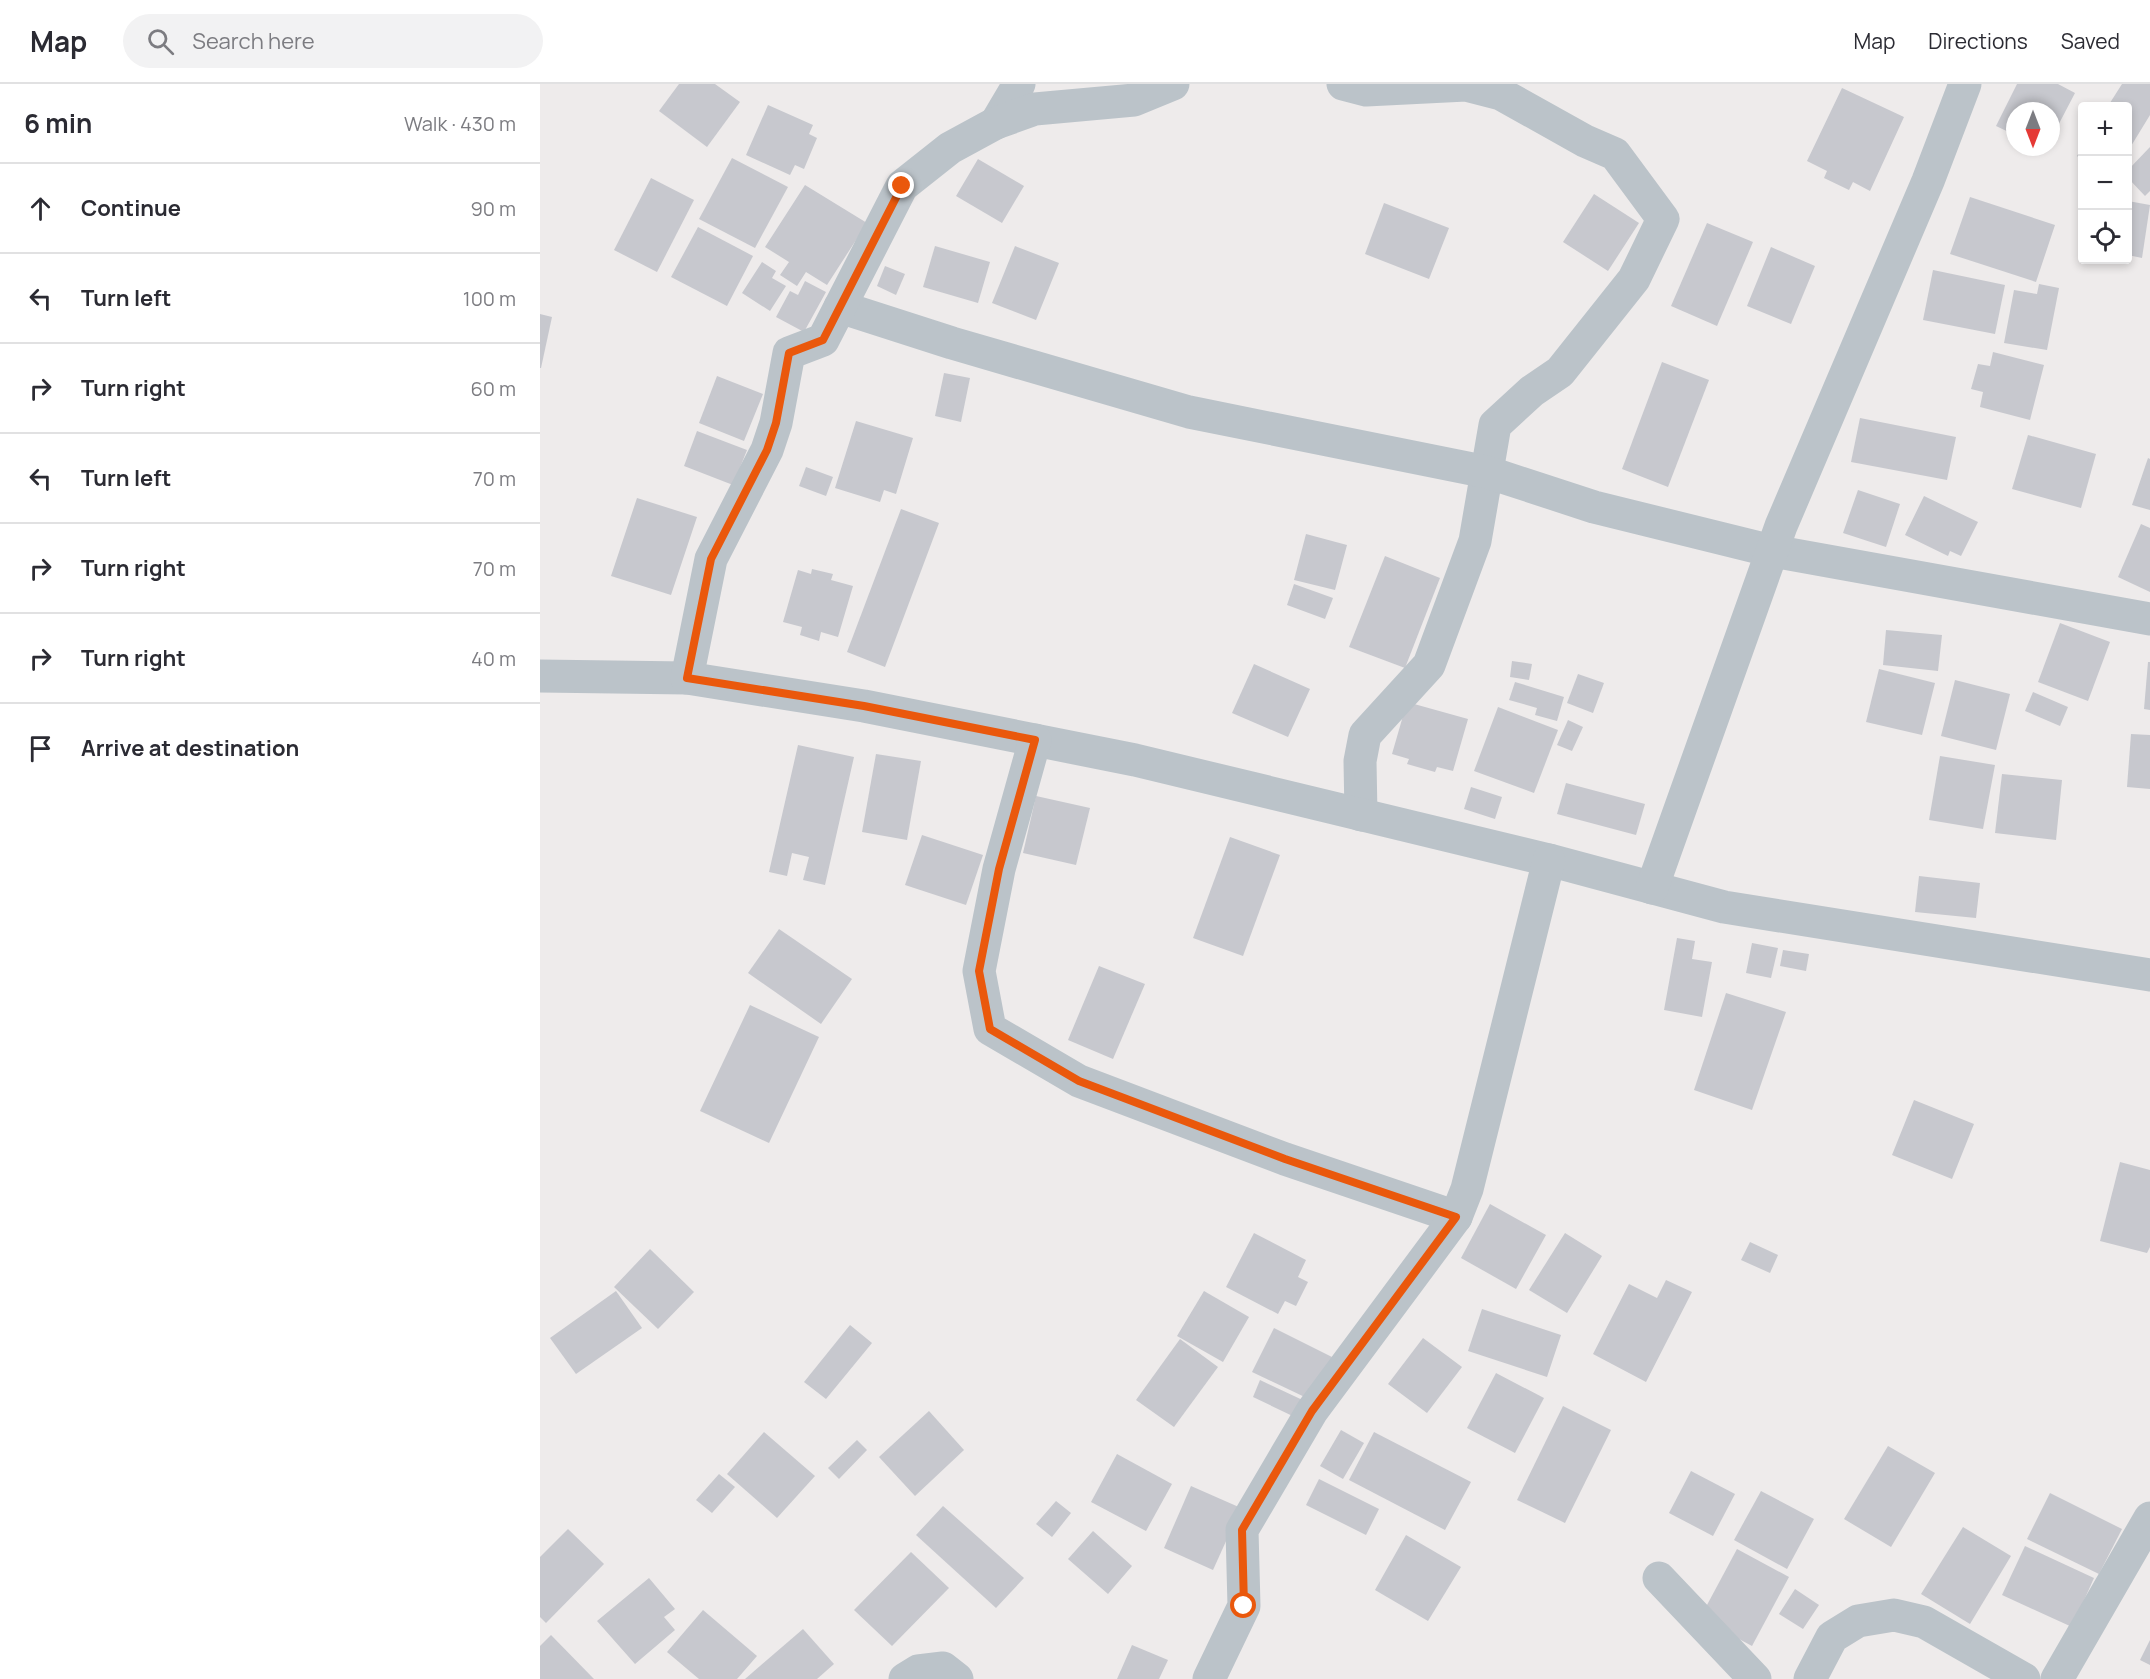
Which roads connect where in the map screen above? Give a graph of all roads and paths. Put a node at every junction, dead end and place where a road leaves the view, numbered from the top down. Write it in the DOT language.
graph roads {
  1 [pos="1019,84"];
  2 [pos="1173,84"];
  3 [pos="1343,84"];
  4 [pos="1965,84"];
  5 [pos="996,123"];
  6 [pos="840,307"];
  7 [pos="1486,472"];
  8 [pos="1772,551"];
  9 [pos="2150,619"];
  10 [pos="540,676"];
  11 [pos="687,678"];
  12 [pos="1035,740"];
  13 [pos="1361,815"];
  14 [pos="1549,861"];
  15 [pos="1652,888"];
  16 [pos="2150,975"];
  17 [pos="1456,1217"];
  18 [pos="2150,1518"];
  19 [pos="1659,1578"];
  20 [pos="905,1679"];
  21 [pos="957,1679"];
  22 [pos="1209,1679"];
  23 [pos="1755,1679"];
  24 [pos="1810,1679"];
  25 [pos="2024,1679"];
  26 [pos="2057,1679"];
  1 -- 5 [label="street"];
  2 -- 5 [label="street"];
  3 -- 7 [label="street"];
  4 -- 8 [label="street"];
  5 -- 6 [label="street"];
  6 -- 7 [label="street"];
  6 -- 11 [label="street"];
  7 -- 8 [label="street"];
  7 -- 13 [label="street"];
  8 -- 9 [label="street"];
  8 -- 15 [label="street"];
  10 -- 11 [label="street"];
  11 -- 12 [label="street"];
  12 -- 13 [label="street"];
  12 -- 17 [label="street"];
  13 -- 14 [label="street"];
  14 -- 15 [label="street"];
  14 -- 17 [label="street"];
  15 -- 16 [label="street"];
  17 -- 22 [label="street"];
  18 -- 26 [label="street"];
  19 -- 23 [label="street"];
  20 -- 21 [label="street"];
  24 -- 25 [label="street"];
}
